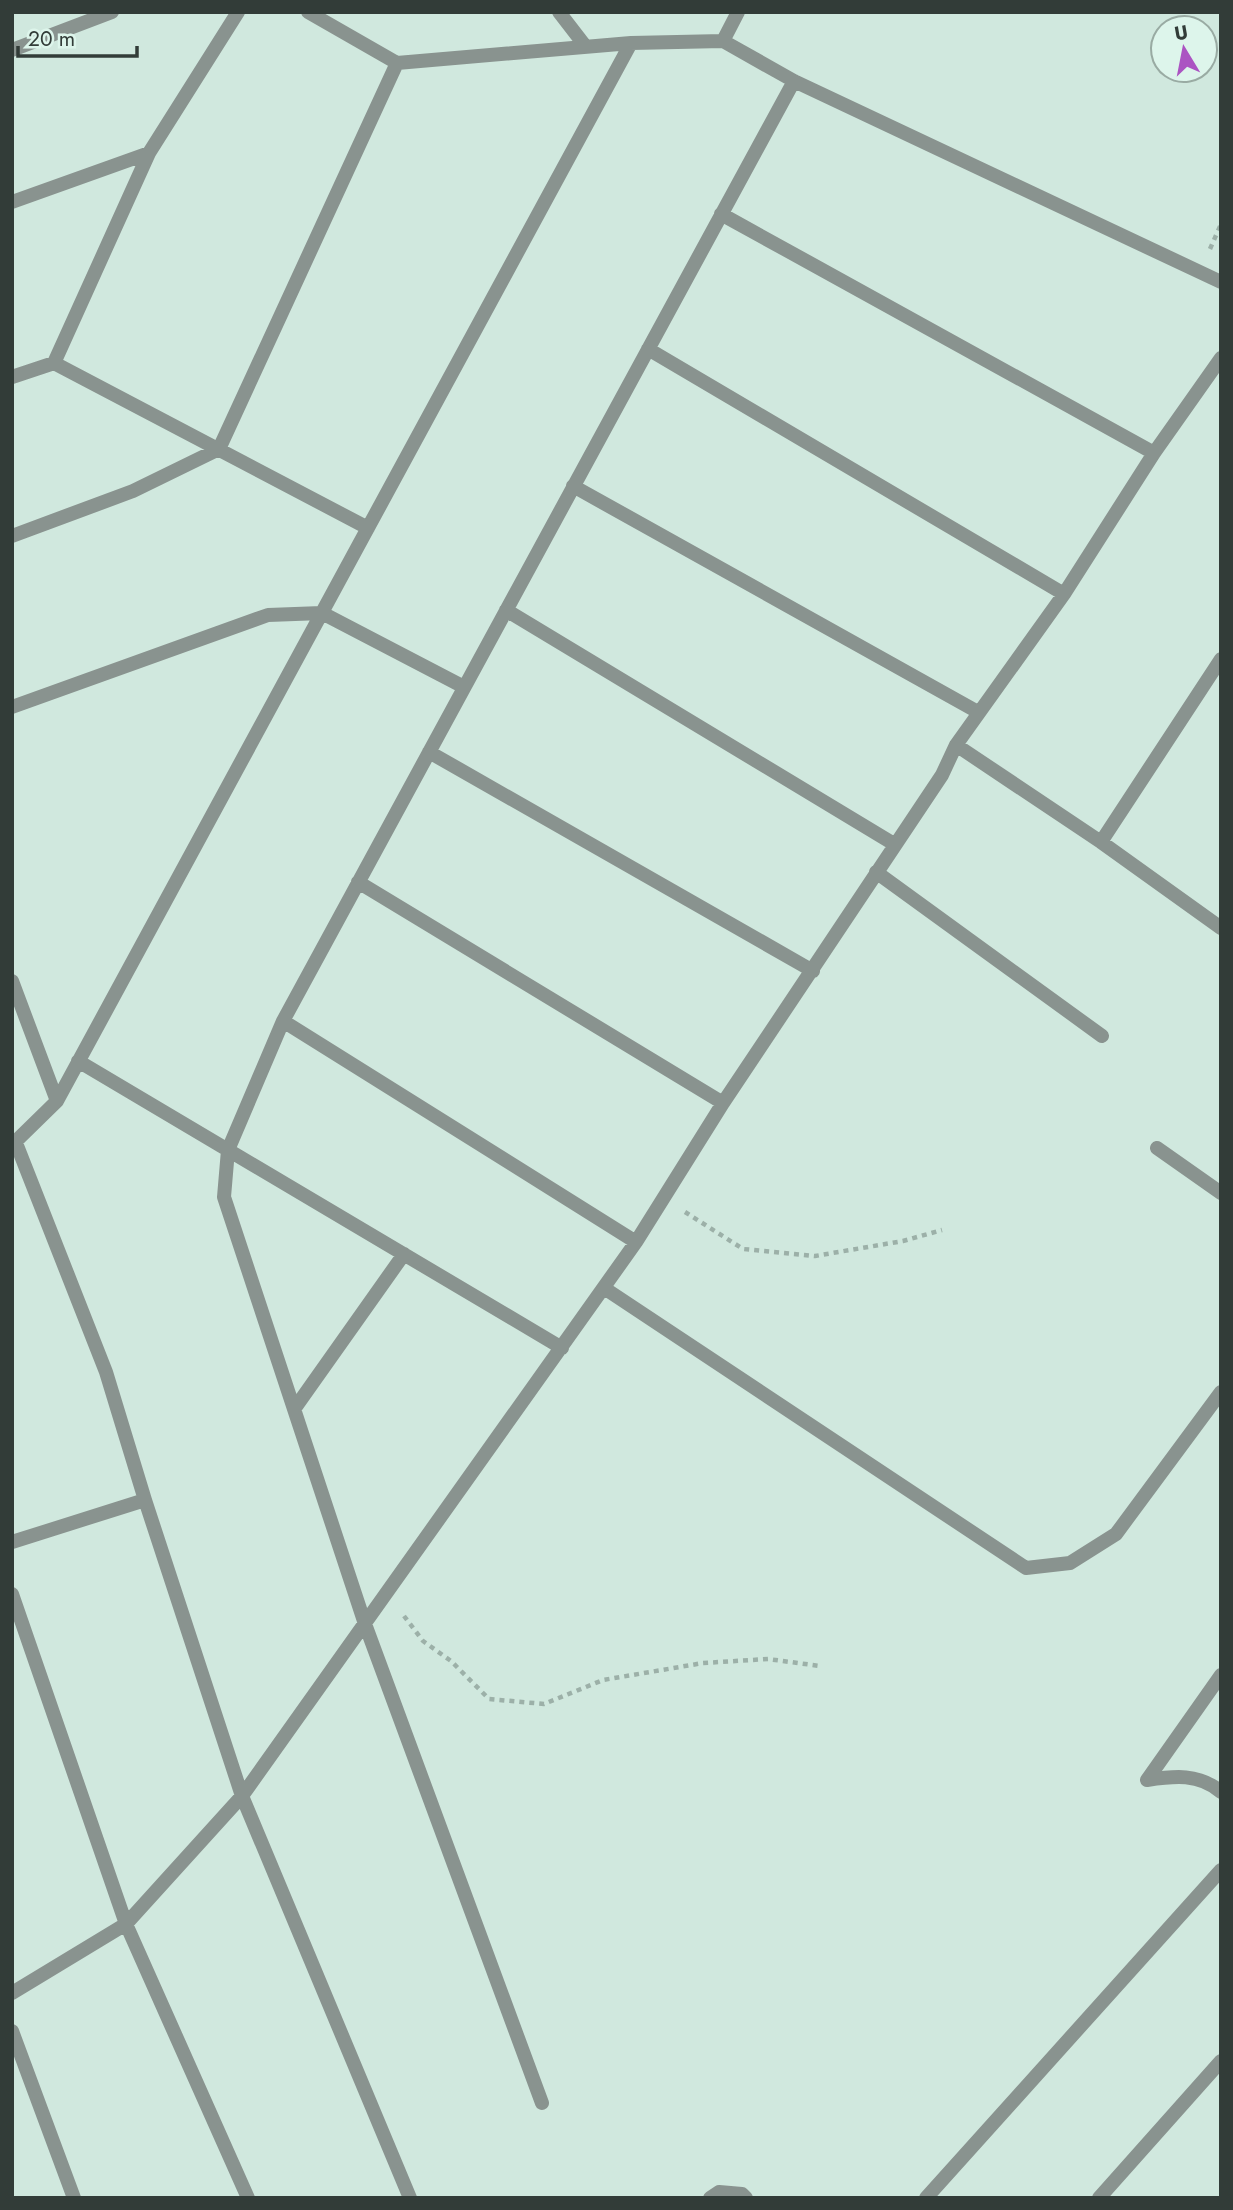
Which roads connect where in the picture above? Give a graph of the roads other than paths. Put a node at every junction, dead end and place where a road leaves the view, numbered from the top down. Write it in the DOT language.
graph roads {
  1 [pos="112,12"];
  2 [pos="238,12"];
  3 [pos="308,12"];
  4 [pos="559,12"];
  5 [pos="738,12"];
  6 [pos="723,41"];
  7 [pos="631,43"];
  8 [pos="14,45"];
  9 [pos="586,47"];
  10 [pos="397,63"];
  11 [pos="794,81"];
  12 [pos="149,153"];
  13 [pos="12,202"];
  14 [pos="721,214"];
  15 [pos="1221,282"];
  16 [pos="648,349"];
  17 [pos="1221,358"];
  18 [pos="54,363"];
  19 [pos="12,377"];
  20 [pos="219,449"];
  21 [pos="1154,453"];
  22 [pos="573,486"];
  23 [pos="369,528"];
  24 [pos="12,536"];
  25 [pos="1064,594"];
  26 [pos="506,610"];
  27 [pos="322,613"];
  28 [pos="1221,659"];
  29 [pos="464,687"];
  30 [pos="12,707"];
  31 [pos="978,712"];
  32 [pos="956,745"];
  33 [pos="429,752"];
  34 [pos="1101,842"];
  35 [pos="894,844"];
  36 [pos="876,873"];
  37 [pos="358,882"];
  38 [pos="1221,928"];
  39 [pos="813,971"];
  40 [pos="12,981"];
  41 [pos="282,1021"];
  42 [pos="1102,1036"];
  43 [pos="78,1061"];
  44 [pos="57,1101"];
  45 [pos="723,1103"];
  46 [pos="14,1144"];
  47 [pos="1157,1148"];
  48 [pos="228,1150"];
  49 [pos="1221,1193"];
  50 [pos="636,1242"];
  51 [pos="404,1254"];
  52 [pos="604,1288"];
  53 [pos="562,1348"];
  54 [pos="1221,1392"];
  55 [pos="295,1408"];
  56 [pos="145,1500"];
  57 [pos="12,1542"];
  58 [pos="12,1594"];
  59 [pos="365,1624"];
  60 [pos="1221,1675"];
  61 [pos="1221,1792"];
  62 [pos="242,1796"];
  63 [pos="1221,1870"];
  64 [pos="126,1924"];
  65 [pos="12,1993"];
  66 [pos="12,2031"];
  67 [pos="1221,2061"];
  68 [pos="542,2104"];
  69 [pos="74,2198"];
  70 [pos="248,2198"];
  71 [pos="410,2198"];
  72 [pos="710,2198"];
  73 [pos="746,2198"];
  74 [pos="926,2198"];
  75 [pos="1099,2198"];
  1 -- 8 [label="street"];
  2 -- 12 [label="street"];
  3 -- 10 [label="street"];
  4 -- 9 [label="street"];
  5 -- 6 [label="street"];
  6 -- 7 [label="street"];
  6 -- 11 [label="street"];
  7 -- 9 [label="street"];
  7 -- 23 [label="street"];
  9 -- 10 [label="street"];
  10 -- 20 [label="street"];
  11 -- 14 [label="street"];
  11 -- 15 [label="street"];
  12 -- 13 [label="street"];
  12 -- 18 [label="street"];
  14 -- 16 [label="street"];
  14 -- 21 [label="street"];
  16 -- 22 [label="street"];
  16 -- 25 [label="street"];
  17 -- 21 [label="street"];
  18 -- 19 [label="street"];
  18 -- 20 [label="street"];
  20 -- 23 [label="street"];
  20 -- 24 [label="street"];
  21 -- 25 [label="street"];
  22 -- 26 [label="street"];
  22 -- 31 [label="street"];
  23 -- 27 [label="street"];
  25 -- 31 [label="street"];
  26 -- 29 [label="street"];
  26 -- 35 [label="street"];
  27 -- 29 [label="street"];
  27 -- 30 [label="street"];
  27 -- 43 [label="street"];
  28 -- 34 [label="street"];
  29 -- 33 [label="street"];
  31 -- 32 [label="street"];
  32 -- 34 [label="street"];
  32 -- 35 [label="street"];
  33 -- 37 [label="street"];
  33 -- 39 [label="street"];
  34 -- 38 [label="street"];
  35 -- 36 [label="street"];
  36 -- 39 [label="street"];
  36 -- 42 [label="street"];
  37 -- 41 [label="street"];
  37 -- 45 [label="street"];
  39 -- 45 [label="street"];
  40 -- 44 [label="street"];
  41 -- 48 [label="street"];
  41 -- 50 [label="street"];
  43 -- 44 [label="street"];
  43 -- 48 [label="street"];
  44 -- 46 [label="street"];
  45 -- 50 [label="street"];
  46 -- 56 [label="street"];
  47 -- 49 [label="street"];
  48 -- 51 [label="street"];
  48 -- 55 [label="street"];
  50 -- 52 [label="street"];
  51 -- 53 [label="street"];
  51 -- 55 [label="street"];
  52 -- 53 [label="street"];
  52 -- 54 [label="street"];
  53 -- 59 [label="street"];
  55 -- 59 [label="street"];
  56 -- 57 [label="street"];
  56 -- 62 [label="street"];
  58 -- 64 [label="street"];
  59 -- 62 [label="street"];
  59 -- 68 [label="street"];
  60 -- 61 [label="street"];
  62 -- 64 [label="street"];
  62 -- 71 [label="street"];
  63 -- 74 [label="street"];
  64 -- 65 [label="street"];
  64 -- 70 [label="street"];
  66 -- 69 [label="street"];
  67 -- 75 [label="street"];
  72 -- 73 [label="street"];
}
